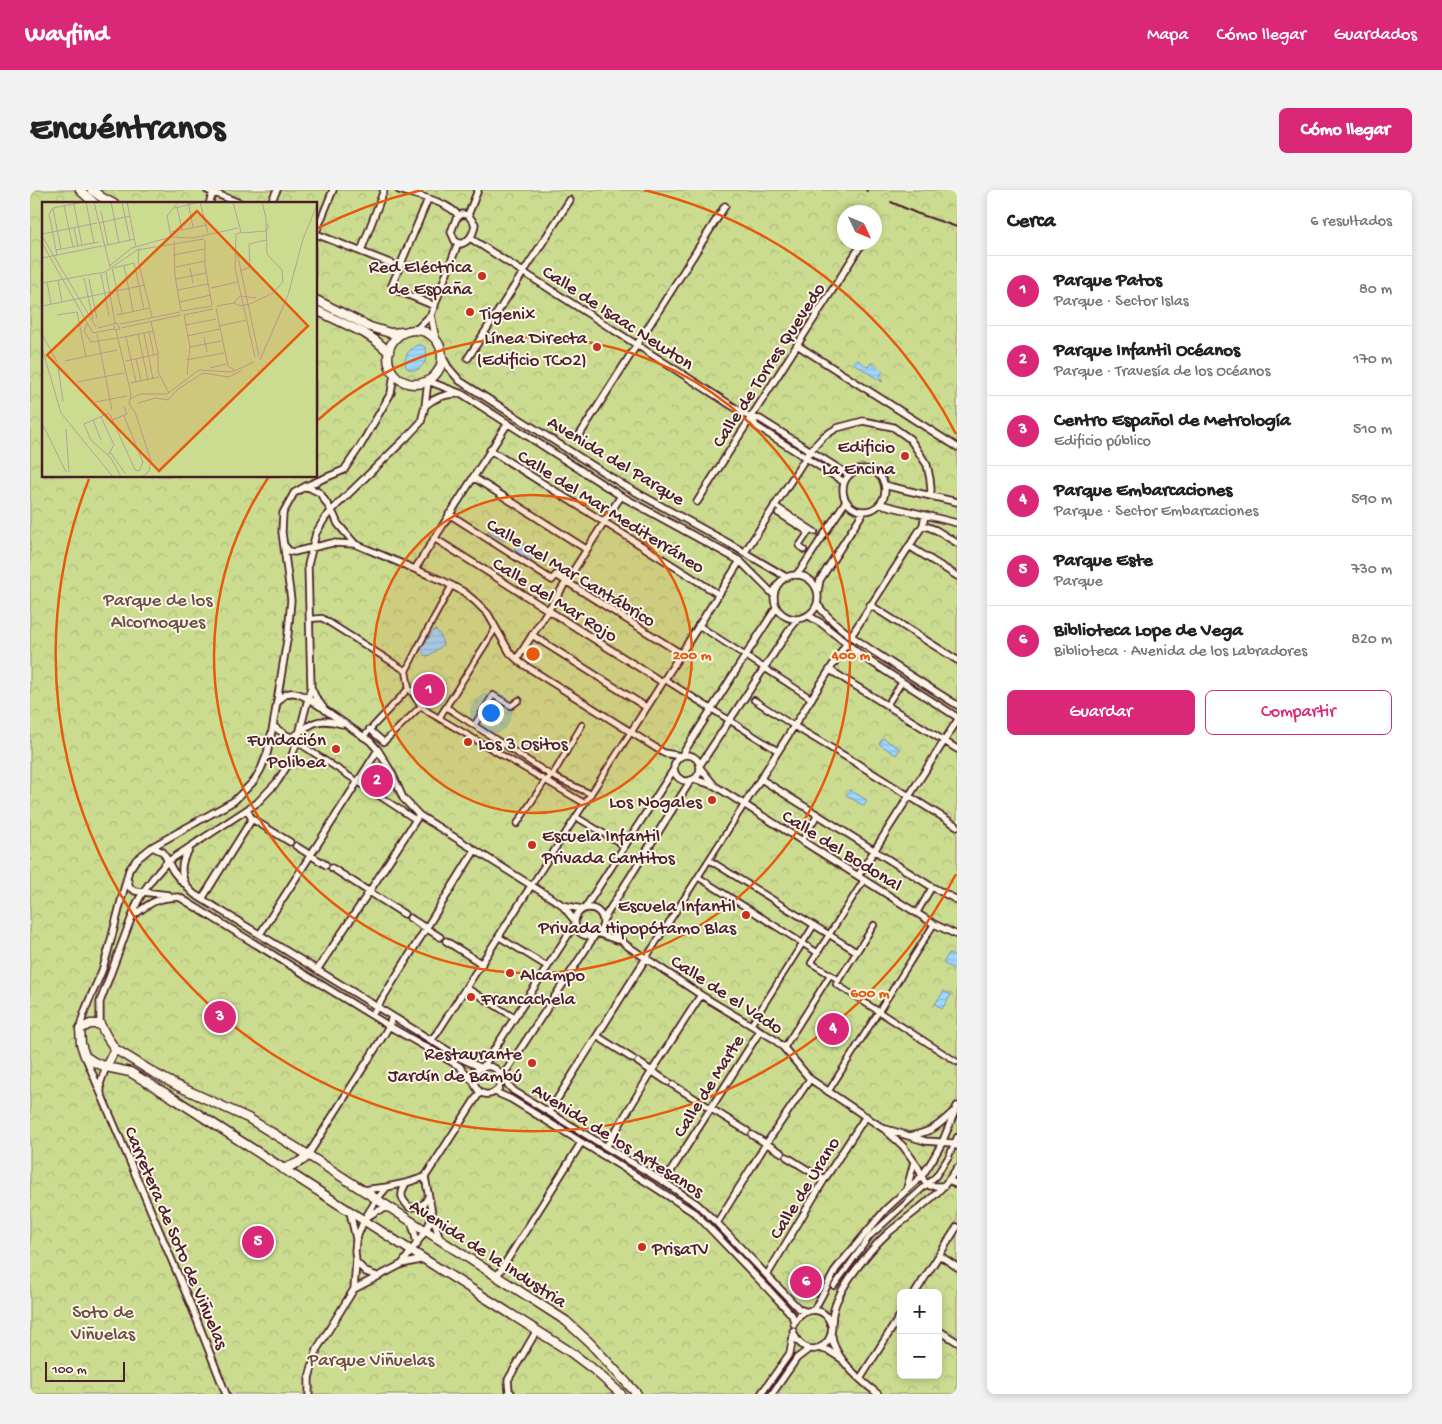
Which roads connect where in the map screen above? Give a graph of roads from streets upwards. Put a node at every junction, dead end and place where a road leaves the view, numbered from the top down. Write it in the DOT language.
graph roads {
  1 [pos="80,190"];
  2 [pos="92,190"];
  3 [pos="277,190"];
  4 [pos="333,190"];
  5 [pos="384,190"];
  6 [pos="399,190"];
  7 [pos="478,190"];
  8 [pos="214,192"];
  9 [pos="428,199"];
  10 [pos="570,200"];
  11 [pos="93,202"];
  12 [pos="110,202"];
  13 [pos="237,202"];
  14 [pos="271,202"];
  15 [pos="725,206"];
  16 [pos="468,215"];
  17 [pos="459,216"];
  18 [pos="318,228"];
  19 [pos="318,234"];
  20 [pos="470,238"];
  21 [pos="458,243"];
  22 [pos="858,250"];
  23 [pos="361,251"];
  24 [pos="400,267"];
  25 [pos="523,272"];
  26 [pos="318,301"];
  27 [pos="435,306"];
  28 [pos="318,311"];
  29 [pos="431,315"];
  30 [pos="416,330"];
  31 [pos="405,332"];
  32 [pos="436,340"];
  33 [pos="637,345"];
  34 [pos="797,345"];
  35 [pos="389,352"];
  36 [pos="442,356"];
  37 [pos="468,358"];
  38 [pos="394,374"];
  39 [pos="428,381"];
  40 [pos="462,394"];
  41 [pos="425,406"];
  42 [pos="751,418"];
  43 [pos="508,423"];
  44 [pos="577,440"];
  45 [pos="957,447"];
  46 [pos="490,450"];
  47 [pos="810,451"];
  48 [pos="805,457"];
  49 [pos="849,475"];
  50 [pos="473,477"];
  51 [pos="844,482"];
  52 [pos="885,484"];
  53 [pos="306,486"];
  54 [pos="621,496"];
  55 [pos="930,496"];
  56 [pos="846,500"];
  57 [pos="697,502"];
  58 [pos="957,502"];
  59 [pos="880,504"];
  60 [pos="774,505"];
  61 [pos="331,511"];
  62 [pos="864,512"];
  63 [pos="778,513"];
  64 [pos="449,514"];
  65 [pos="925,515"];
  66 [pos="940,519"];
  67 [pos="604,522"];
  68 [pos="957,523"];
  69 [pos="923,525"];
  70 [pos="809,530"];
  71 [pos="936,530"];
  72 [pos="816,532"];
  73 [pos="434,538"];
  74 [pos="957,543"];
  75 [pos="355,544"];
  76 [pos="284,545"];
  77 [pos="909,546"];
  78 [pos="312,547"];
  79 [pos="586,549"];
  80 [pos="804,550"];
  81 [pos="745,552"];
  82 [pos="740,561"];
  83 [pos="415,569"];
  84 [pos="796,575"];
  85 [pos="957,576"];
  86 [pos="786,577"];
  87 [pos="566,581"];
  88 [pos="452,586"];
  89 [pos="818,591"];
  90 [pos="718,594"];
  91 [pos="774,595"];
  92 [pos="818,604"];
  93 [pos="870,605"];
  94 [pos="776,608"];
  95 [pos="548,610"];
  96 [pos="808,616"];
  97 [pos="310,619"];
  98 [pos="798,620"];
  99 [pos="698,625"];
  100 [pos="496,629"];
  101 [pos="532,635"];
  102 [pos="851,636"];
  103 [pos="846,644"];
  104 [pos="680,654"];
  105 [pos="747,655"];
  106 [pos="517,659"];
  107 [pos="957,660"];
  108 [pos="765,668"];
  109 [pos="830,670"];
  110 [pos="406,671"];
  111 [pos="663,681"];
  112 [pos="902,682"];
  113 [pos="312,687"];
  114 [pos="409,688"];
  115 [pos="308,699"];
  116 [pos="812,699"];
  117 [pos="519,700"];
  118 [pos="754,700"];
  119 [pos="277,704"];
  120 [pos="887,705"];
  121 [pos="957,705"];
  122 [pos="421,706"];
  123 [pos="446,706"];
  124 [pos="646,708"];
  125 [pos="325,710"];
  126 [pos="712,710"];
  127 [pos="957,717"];
  128 [pos="439,718"];
  129 [pos="730,721"];
  130 [pos="957,721"];
  131 [pos="344,724"];
  132 [pos="475,724"];
  133 [pos="582,725"];
  134 [pos="273,726"];
  135 [pos="794,726"];
  136 [pos="369,729"];
  137 [pos="300,732"];
  138 [pos="631,732"];
  139 [pos="363,736"];
  140 [pos="945,741"];
  141 [pos="297,742"];
  142 [pos="957,749"];
  143 [pos="378,750"];
  144 [pos="778,751"];
  145 [pos="664,753"];
  146 [pos="681,756"];
  147 [pos="701,767"];
  148 [pos="674,768"];
  149 [pos="552,776"];
  150 [pos="761,779"];
  151 [pos="692,780"];
  152 [pos="358,781"];
  153 [pos="545,781"];
  154 [pos="715,786"];
  155 [pos="591,794"];
  156 [pos="910,796"];
  157 [pos="584,803"];
  158 [pos="744,805"];
  159 [pos="247,810"];
  160 [pos="818,814"];
  161 [pos="417,817"];
  162 [pos="576,818"];
  163 [pos="252,819"];
  164 [pos="517,824"];
  165 [pos="957,826"];
  166 [pos="802,841"];
  167 [pos="290,842"];
  168 [pos="194,845"];
  169 [pos="296,846"];
  170 [pos="625,846"];
  171 [pos="152,847"];
  172 [pos="475,850"];
  173 [pos="875,850"];
  174 [pos="310,855"];
  175 [pos="709,860"];
  176 [pos="167,862"];
  177 [pos="326,864"];
  178 [pos="332,868"];
  179 [pos="858,876"];
  180 [pos="698,878"];
  181 [pos="127,879"];
  182 [pos="864,880"];
  183 [pos="531,886"];
  184 [pos="932,887"];
  185 [pos="188,889"];
  186 [pos="143,892"];
  187 [pos="369,892"];
  188 [pos="179,897"];
  189 [pos="202,899"];
  190 [pos="957,900"];
  191 [pos="561,904"];
  192 [pos="584,909"];
  193 [pos="404,914"];
  194 [pos="917,914"];
  195 [pos="133,916"];
  196 [pos="410,918"];
  197 [pos="603,921"];
  198 [pos="575,922"];
  199 [pos="934,924"];
  200 [pos="814,925"];
  201 [pos="874,925"];
  202 [pos="425,928"];
  203 [pos="260,934"];
  204 [pos="596,934"];
  205 [pos="829,935"];
  206 [pos="957,935"];
  207 [pos="440,937"];
  208 [pos="499,937"];
  209 [pos="446,941"];
  210 [pos="621,942"];
  211 [pos="803,943"];
  212 [pos="818,952"];
  213 [pos="857,952"];
  214 [pos="646,958"];
  215 [pos="482,964"];
  216 [pos="548,967"];
  217 [pos="317,970"];
  218 [pos="830,975"];
  219 [pos="839,980"];
  220 [pos="467,988"];
  221 [pos="701,995"];
  222 [pos="377,1006"];
  223 [pos="879,1012"];
  224 [pos="372,1015"];
  225 [pos="392,1016"];
  226 [pos="515,1018"];
  227 [pos="100,1024"];
  228 [pos="389,1026"];
  229 [pos="752,1026"];
  230 [pos="80,1029"];
  231 [pos="760,1031"];
  232 [pos="597,1036"];
  233 [pos="431,1040"];
  234 [pos="784,1048"];
  235 [pos="115,1049"];
  236 [pos="85,1056"];
  237 [pos="957,1062"];
  238 [pos="106,1067"];
  239 [pos="482,1068"];
  240 [pos="652,1071"];
  241 [pos="501,1078"];
  242 [pos="810,1079"];
  243 [pos="474,1082"];
  244 [pos="101,1092"];
  245 [pos="480,1092"];
  246 [pos="495,1092"];
  247 [pos="828,1092"];
  248 [pos="710,1108"];
  249 [pos="956,1108"];
  250 [pos="549,1112"];
  251 [pos="866,1116"];
  252 [pos="884,1129"];
  253 [pos="908,1136"];
  254 [pos="957,1137"];
  255 [pos="942,1142"];
  256 [pos="581,1143"];
  257 [pos="766,1144"];
  258 [pos="956,1145"];
  259 [pos="606,1147"];
  260 [pos="308,1154"];
  261 [pos="914,1162"];
  262 [pos="957,1168"];
  263 [pos="283,1169"];
  264 [pos="922,1176"];
  265 [pos="425,1178"];
  266 [pos="824,1180"];
  267 [pos="950,1180"];
  268 [pos="664,1182"];
  269 [pos="406,1183"];
  270 [pos="928,1184"];
  271 [pos="944,1186"];
  272 [pos="957,1186"];
  273 [pos="387,1187"];
  274 [pos="363,1190"];
  275 [pos="906,1190"];
  276 [pos="428,1197"];
  277 [pos="377,1199"];
  278 [pos="390,1208"];
  279 [pos="350,1212"];
  280 [pos="432,1213"];
  281 [pos="365,1218"];
  282 [pos="411,1221"];
  283 [pos="718,1223"];
  284 [pos="957,1227"];
  285 [pos="426,1230"];
  286 [pos="440,1239"];
  287 [pos="356,1240"];
  288 [pos="414,1248"];
  289 [pos="939,1255"];
  290 [pos="424,1260"];
  291 [pos="356,1262"];
  292 [pos="402,1264"];
  293 [pos="957,1267"];
  294 [pos="767,1275"];
  295 [pos="377,1276"];
  296 [pos="497,1276"];
  297 [pos="834,1286"];
  298 [pos="354,1289"];
  299 [pos="918,1289"];
  300 [pos="814,1310"];
  301 [pos="805,1311"];
  302 [pos="897,1320"];
  303 [pos="794,1322"];
  304 [pos="537,1330"];
  305 [pos="832,1330"];
  306 [pos="793,1331"];
  307 [pos="942,1333"];
  308 [pos="957,1342"];
  309 [pos="819,1348"];
  310 [pos="809,1349"];
  311 [pos="844,1361"];
  312 [pos="860,1379"];
  313 [pos="226,1394"];
  314 [pos="309,1394"];
  315 [pos="512,1394"];
  316 [pos="621,1394"];
  317 [pos="637,1394"];
  318 [pos="761,1394"];
  319 [pos="772,1394"];
  320 [pos="878,1394"];
  1 -- 11 [label="street"];
  2 -- 12 [label="street"];
  3 -- 14 [label="street"];
  4 -- 18 [label="street"];
  5 -- 23 [label="street"];
  6 -- 9 [label="street"];
  7 -- 16 [label="street"];
  8 -- 13 [label="street"];
  9 -- 17 [label="street"];
  9 -- 24 [label="street"];
  10 -- 25 [label="street"];
  15 -- 33 [label="street"];
  16 -- 17 [label="street"];
  16 -- 20 [label="street"];
  17 -- 21 [label="street"];
  19 -- 23 [label="street"];
  20 -- 21 [label="street"];
  20 -- 25 [label="street, Calle de Isaac Newton"];
  21 -- 27 [label="street"];
  22 -- 34 [label="street, Calle de Torres Quevedo"];
  23 -- 24 [label="street"];
  24 -- 27 [label="street"];
  25 -- 33 [label="street, Calle de Isaac Newton"];
  25 -- 37 [label="street"];
  26 -- 31 [label="street"];
  27 -- 29 [label="street"];
  28 -- 35 [label="street"];
  29 -- 30 [label="street"];
  29 -- 32 [label="street"];
  30 -- 31 [label="street"];
  30 -- 32 [label="street"];
  31 -- 35 [label="street"];
  32 -- 36 [label="street"];
  33 -- 42 [label="street, Calle de Isaac Newton"];
  33 -- 44 [label="street"];
  34 -- 42 [label="street, Calle de Torres Quevedo"];
  34 -- 45 [label="street"];
  35 -- 38 [label="street"];
  36 -- 39 [label="street"];
  36 -- 81 [label="street, Avenida del Parque"];
  38 -- 39 [label="street"];
  38 -- 53 [label="street"];
  39 -- 40 [label="street, Avenida del Parque"];
  39 -- 41 [label="street"];
  40 -- 41 [label="street"];
  40 -- 43 [label="street, Avenida del Parque"];
  41 -- 61 [label="street"];
  42 -- 47 [label="street, Calle de Isaac Newton"];
  42 -- 48 [label="street, Calle de Isaac Newton"];
  42 -- 57 [label="street, Calle de Torres Quevedo"];
  43 -- 46 [label="street"];
  43 -- 54 [label="street, Avenida del Parque"];
  46 -- 50 [label="street"];
  46 -- 67 [label="street, Calle del Mar Mediterráneo"];
  47 -- 48 [label="street"];
  47 -- 49 [label="street, Calle de Isaac Newton"];
  47 -- 55 [label="street"];
  48 -- 51 [label="street, Calle de Isaac Newton"];
  48 -- 60 [label="street"];
  49 -- 51 [label="street"];
  49 -- 52 [label="street"];
  50 -- 64 [label="street"];
  50 -- 79 [label="street"];
  51 -- 56 [label="street"];
  52 -- 55 [label="street"];
  52 -- 59 [label="street"];
  53 -- 61 [label="street"];
  53 -- 76 [label="street"];
  54 -- 67 [label="street"];
  54 -- 82 [label="street, Avenida del Parque"];
  55 -- 58 [label="street"];
  56 -- 62 [label="street"];
  56 -- 84 [label="street"];
  59 -- 62 [label="street"];
  59 -- 65 [label="street"];
  60 -- 70 [label="street"];
  60 -- 81 [label="street"];
  61 -- 75 [label="street"];
  61 -- 78 [label="street"];
  62 -- 89 [label="street"];
  63 -- 70 [label="street"];
  64 -- 73 [label="street"];
  64 -- 87 [label="street, Calle del Mar Cantábrico"];
  65 -- 66 [label="street"];
  65 -- 69 [label="street"];
  66 -- 68 [label="street"];
  66 -- 71 [label="street"];
  67 -- 79 [label="street"];
  67 -- 90 [label="street, Calle del Mar Mediterráneo"];
  69 -- 71 [label="street"];
  69 -- 77 [label="street"];
  70 -- 72 [label="street"];
  70 -- 80 [label="street"];
  71 -- 74 [label="street"];
  73 -- 83 [label="street"];
  73 -- 95 [label="street, Calle del Mar Rojo"];
  75 -- 78 [label="street"];
  75 -- 83 [label="street"];
  76 -- 78 [label="street"];
  76 -- 119 [label="street"];
  77 -- 85 [label="street"];
  77 -- 93 [label="street"];
  78 -- 97 [label="street"];
  79 -- 87 [label="street"];
  81 -- 86 [label="street, Avenida del Parque"];
  82 -- 90 [label="street"];
  82 -- 91 [label="street, Avenida del Parque"];
  83 -- 88 [label="street"];
  84 -- 86 [label="street"];
  84 -- 89 [label="street"];
  86 -- 91 [label="street"];
  87 -- 95 [label="street"];
  87 -- 104 [label="street, Calle del Mar Cantábrico"];
  88 -- 100 [label="street"];
  88 -- 110 [label="street"];
  89 -- 92 [label="street"];
  90 -- 99 [label="street"];
  91 -- 94 [label="street"];
  92 -- 96 [label="street"];
  92 -- 102 [label="street"];
  93 -- 102 [label="street"];
  93 -- 107 [label="street"];
  94 -- 98 [label="street"];
  94 -- 105 [label="street"];
  95 -- 101 [label="street"];
  95 -- 111 [label="street, Calle del Mar Rojo"];
  96 -- 98 [label="street"];
  96 -- 103 [label="street"];
  97 -- 110 [label="street"];
  97 -- 113 [label="street"];
  98 -- 108 [label="street"];
  99 -- 104 [label="street"];
  99 -- 105 [label="street"];
  100 -- 106 [label="street"];
  100 -- 123 [label="street"];
  101 -- 106 [label="street"];
  101 -- 124 [label="street"];
  102 -- 121 [label="street"];
  103 -- 109 [label="street"];
  103 -- 112 [label="street"];
  104 -- 111 [label="street"];
  105 -- 108 [label="street"];
  105 -- 126 [label="street"];
  106 -- 138 [label="street"];
  108 -- 116 [label="street"];
  108 -- 129 [label="street"];
  109 -- 116 [label="street"];
  109 -- 120 [label="street"];
  110 -- 114 [label="street"];
  111 -- 124 [label="street"];
  111 -- 126 [label="street"];
  112 -- 120 [label="street"];
  112 -- 127 [label="street"];
  113 -- 115 [label="street"];
  113 -- 125 [label="street"];
  114 -- 122 [label="street"];
  114 -- 136 [label="street"];
  115 -- 119 [label="street"];
  115 -- 125 [label="street"];
  115 -- 137 [label="street"];
  116 -- 135 [label="street"];
  117 -- 132 [label="street"];
  118 -- 135 [label="street"];
  119 -- 134 [label="street"];
  120 -- 140 [label="street"];
  122 -- 128 [label="street"];
  122 -- 136 [label="street"];
  123 -- 128 [label="street"];
  123 -- 132 [label="street"];
  124 -- 138 [label="street"];
  125 -- 131 [label="street"];
  126 -- 129 [label="street"];
  126 -- 146 [label="street"];
  128 -- 153 [label="street"];
  129 -- 144 [label="street"];
  129 -- 147 [label="street"];
  130 -- 140 [label="street"];
  131 -- 137 [label="street"];
  131 -- 139 [label="street"];
  132 -- 149 [label="street"];
  133 -- 149 [label="street"];
  134 -- 137 [label="street"];
  134 -- 171 [label="street"];
  135 -- 144 [label="street"];
  135 -- 156 [label="street"];
  136 -- 139 [label="street"];
  137 -- 141 [label="street"];
  138 -- 145 [label="street"];
  138 -- 155 [label="street"];
  139 -- 143 [label="street"];
  140 -- 142 [label="street"];
  140 -- 156 [label="street"];
  141 -- 152 [label="street"];
  141 -- 159 [label="street"];
  143 -- 152 [label="street"];
  143 -- 161 [label="street"];
  144 -- 150 [label="street"];
  145 -- 146 [label="street"];
  145 -- 148 [label="street"];
  146 -- 147 [label="street"];
  146 -- 148 [label="street"];
  147 -- 151 [label="street"];
  147 -- 154 [label="street, Calle del Bodonal"];
  148 -- 151 [label="street"];
  148 -- 170 [label="street"];
  149 -- 153 [label="street"];
  149 -- 155 [label="street"];
  150 -- 158 [label="street"];
  150 -- 160 [label="street"];
  151 -- 154 [label="street, Calle del Bodonal"];
  151 -- 197 [label="street"];
  152 -- 161 [label="street"];
  152 -- 174 [label="street"];
  153 -- 157 [label="street"];
  153 -- 164 [label="street"];
  154 -- 158 [label="street, Calle del Bodonal"];
  155 -- 157 [label="street"];
  156 -- 165 [label="street"];
  156 -- 173 [label="street"];
  157 -- 162 [label="street"];
  158 -- 166 [label="street, Calle del Bodonal"];
  158 -- 175 [label="street"];
  159 -- 163 [label="street"];
  159 -- 168 [label="street"];
  160 -- 166 [label="street"];
  160 -- 173 [label="street"];
  161 -- 172 [label="street"];
  161 -- 187 [label="street"];
  162 -- 170 [label="street"];
  162 -- 183 [label="street"];
  163 -- 167 [label="street"];
  163 -- 189 [label="street"];
  166 -- 179 [label="street, Calle del Bodonal"];
  168 -- 176 [label="street"];
  168 -- 185 [label="street"];
  169 -- 174 [label="street"];
  170 -- 192 [label="street"];
  171 -- 176 [label="street"];
  171 -- 181 [label="street"];
  172 -- 183 [label="street"];
  172 -- 202 [label="street"];
  173 -- 179 [label="street"];
  173 -- 184 [label="street"];
  174 -- 177 [label="street"];
  174 -- 203 [label="street"];
  175 -- 180 [label="street"];
  175 -- 200 [label="street"];
  176 -- 185 [label="street"];
  176 -- 186 [label="street"];
  178 -- 187 [label="street"];
  179 -- 182 [label="street, Calle del Bodonal"];
  180 -- 211 [label="street"];
  180 -- 214 [label="street"];
  181 -- 186 [label="street"];
  181 -- 230 [label="street"];
  182 -- 194 [label="street, Calle del Bodonal"];
  182 -- 205 [label="street"];
  183 -- 191 [label="street"];
  183 -- 208 [label="street"];
  184 -- 190 [label="street"];
  184 -- 194 [label="street"];
  185 -- 189 [label="street"];
  186 -- 188 [label="street"];
  186 -- 195 [label="street"];
  187 -- 193 [label="street"];
  187 -- 217 [label="street"];
  188 -- 195 [label="street"];
  188 -- 224 [label="street"];
  189 -- 203 [label="street"];
  191 -- 192 [label="street"];
  191 -- 198 [label="street"];
  192 -- 197 [label="street"];
  192 -- 198 [label="street"];
  194 -- 199 [label="street, Calle del Bodonal"];
  195 -- 227 [label="street"];
  196 -- 202 [label="street"];
  197 -- 204 [label="street"];
  197 -- 210 [label="street"];
  198 -- 204 [label="street"];
  198 -- 216 [label="street"];
  199 -- 206 [label="street, Calle del Bodonal"];
  199 -- 223 [label="street"];
  200 -- 205 [label="street"];
  200 -- 211 [label="street"];
  201 -- 213 [label="street"];
  202 -- 207 [label="street"];
  202 -- 222 [label="street"];
  203 -- 217 [label="street"];
  204 -- 210 [label="street"];
  204 -- 241 [label="street"];
  205 -- 212 [label="street"];
  205 -- 213 [label="street"];
  208 -- 215 [label="street"];
  208 -- 216 [label="street"];
  209 -- 215 [label="street"];
  210 -- 214 [label="street, Calle de el Vado"];
  211 -- 212 [label="street"];
  211 -- 229 [label="street"];
  212 -- 218 [label="street"];
  213 -- 219 [label="street"];
  214 -- 221 [label="street, Calle de el Vado"];
  214 -- 232 [label="street"];
  215 -- 220 [label="street"];
  216 -- 226 [label="street"];
  217 -- 222 [label="street"];
  218 -- 219 [label="street"];
  218 -- 234 [label="street"];
  219 -- 223 [label="street"];
  220 -- 226 [label="street"];
  220 -- 233 [label="street"];
  221 -- 229 [label="street, Calle de el Vado"];
  221 -- 240 [label="street"];
  222 -- 224 [label="street"];
  222 -- 225 [label="street"];
  223 -- 237 [label="street"];
  223 -- 247 [label="street"];
  224 -- 228 [label="street"];
  225 -- 228 [label="street"];
  225 -- 233 [label="street"];
  226 -- 239 [label="street"];
  227 -- 230 [label="street"];
  227 -- 235 [label="street"];
  228 -- 243 [label="street"];
  228 -- 260 [label="street"];
  229 -- 231 [label="street, Calle de el Vado"];
  230 -- 236 [label="street"];
  231 -- 234 [label="street, Calle de el Vado"];
  231 -- 248 [label="street, Calle de Marte"];
  232 -- 240 [label="street"];
  232 -- 250 [label="street"];
  233 -- 239 [label="street"];
  234 -- 242 [label="street, Calle de el Vado"];
  235 -- 238 [label="street"];
  235 -- 260 [label="street, Avenida de la Industria"];
  236 -- 238 [label="street, Avenida de la Industria"];
  236 -- 244 [label="street, Carretera de Soto de Viñuelas"];
  238 -- 244 [label="street"];
  238 -- 263 [label="street, Avenida de la Industria"];
  239 -- 241 [label="street"];
  239 -- 243 [label="street"];
  240 -- 248 [label="street"];
  240 -- 259 [label="street"];
  241 -- 246 [label="street"];
  241 -- 250 [label="street, Avenida de los Artesanos"];
  242 -- 247 [label="street, Calle de el Vado"];
  242 -- 257 [label="street"];
  243 -- 245 [label="street"];
  244 -- 313 [label="street, Carretera de Soto de Viñuelas"];
  245 -- 246 [label="street"];
  245 -- 265 [label="street"];
  246 -- 256 [label="street, Avenida de los Artesanos"];
  247 -- 251 [label="street, Calle de el Vado"];
  248 -- 257 [label="street"];
  248 -- 268 [label="street, Calle de Marte"];
  249 -- 253 [label="street"];
  249 -- 255 [label="street"];
  250 -- 259 [label="street, Avenida de los Artesanos"];
  251 -- 252 [label="street, Calle de el Vado"];
  251 -- 266 [label="street, Calle de Urano"];
  252 -- 253 [label="street"];
  252 -- 261 [label="street"];
  253 -- 255 [label="street"];
  254 -- 258 [label="street"];
  255 -- 258 [label="street"];
  255 -- 264 [label="street"];
  256 -- 296 [label="street"];
  256 -- 303 [label="street, Avenida de los Artesanos"];
  257 -- 266 [label="street"];
  257 -- 283 [label="street"];
  258 -- 270 [label="street"];
  259 -- 268 [label="street, Avenida de los Artesanos"];
  260 -- 263 [label="street"];
  260 -- 274 [label="street, Avenida de la Industria"];
  261 -- 264 [label="street"];
  261 -- 275 [label="street"];
  262 -- 267 [label="street"];
  263 -- 279 [label="street, Avenida de la Industria"];
  264 -- 270 [label="street"];
  264 -- 275 [label="street"];
  265 -- 269 [label="street"];
  265 -- 276 [label="street"];
  266 -- 294 [label="street, Calle de Urano"];
  267 -- 271 [label="street"];
  267 -- 272 [label="street"];
  268 -- 283 [label="street, Avenida de los Artesanos"];
  269 -- 273 [label="street"];
  269 -- 276 [label="street"];
  270 -- 271 [label="street"];
  270 -- 297 [label="street"];
  271 -- 305 [label="street"];
  273 -- 274 [label="street"];
  273 -- 277 [label="street"];
  274 -- 277 [label="street, Avenida de la Industria"];
  275 -- 300 [label="street"];
  276 -- 280 [label="street"];
  277 -- 278 [label="street, Avenida de la Industria"];
  277 -- 281 [label="street"];
  278 -- 281 [label="street"];
  278 -- 282 [label="street, Avenida de la Industria"];
  279 -- 281 [label="street, Avenida de la Industria"];
  279 -- 287 [label="street"];
  280 -- 285 [label="street"];
  280 -- 286 [label="street"];
  281 -- 287 [label="street"];
  281 -- 288 [label="street, Avenida de la Industria"];
  282 -- 285 [label="street, Avenida de la Industria"];
  282 -- 288 [label="street"];
  283 -- 294 [label="street, Avenida de los Artesanos"];
  284 -- 289 [label="street"];
  285 -- 286 [label="street, Avenida de la Industria"];
  285 -- 288 [label="street"];
  286 -- 296 [label="street, Avenida de la Industria"];
  287 -- 291 [label="street"];
  288 -- 290 [label="street, Avenida de la Industria"];
  288 -- 292 [label="street"];
  289 -- 293 [label="street"];
  289 -- 299 [label="street"];
  290 -- 292 [label="street"];
  290 -- 304 [label="street, Avenida de la Industria"];
  291 -- 295 [label="street"];
  291 -- 298 [label="street"];
  292 -- 295 [label="street"];
  294 -- 301 [label="street, Avenida de los Artesanos"];
  295 -- 298 [label="street"];
  296 -- 317 [label="street, Avenida de la Industria"];
  298 -- 314 [label="street"];
  300 -- 301 [label="street"];
  300 -- 305 [label="street"];
  301 -- 303 [label="street"];
  302 -- 312 [label="street"];
  303 -- 306 [label="street"];
  304 -- 315 [label="street"];
  304 -- 316 [label="street, Avenida de la Industria"];
  305 -- 309 [label="street"];
  305 -- 311 [label="street"];
  306 -- 310 [label="street"];
  306 -- 318 [label="street"];
  307 -- 308 [label="street"];
  309 -- 310 [label="street"];
  309 -- 311 [label="street"];
  310 -- 319 [label="street"];
  311 -- 312 [label="street"];
  312 -- 320 [label="street"];
}
